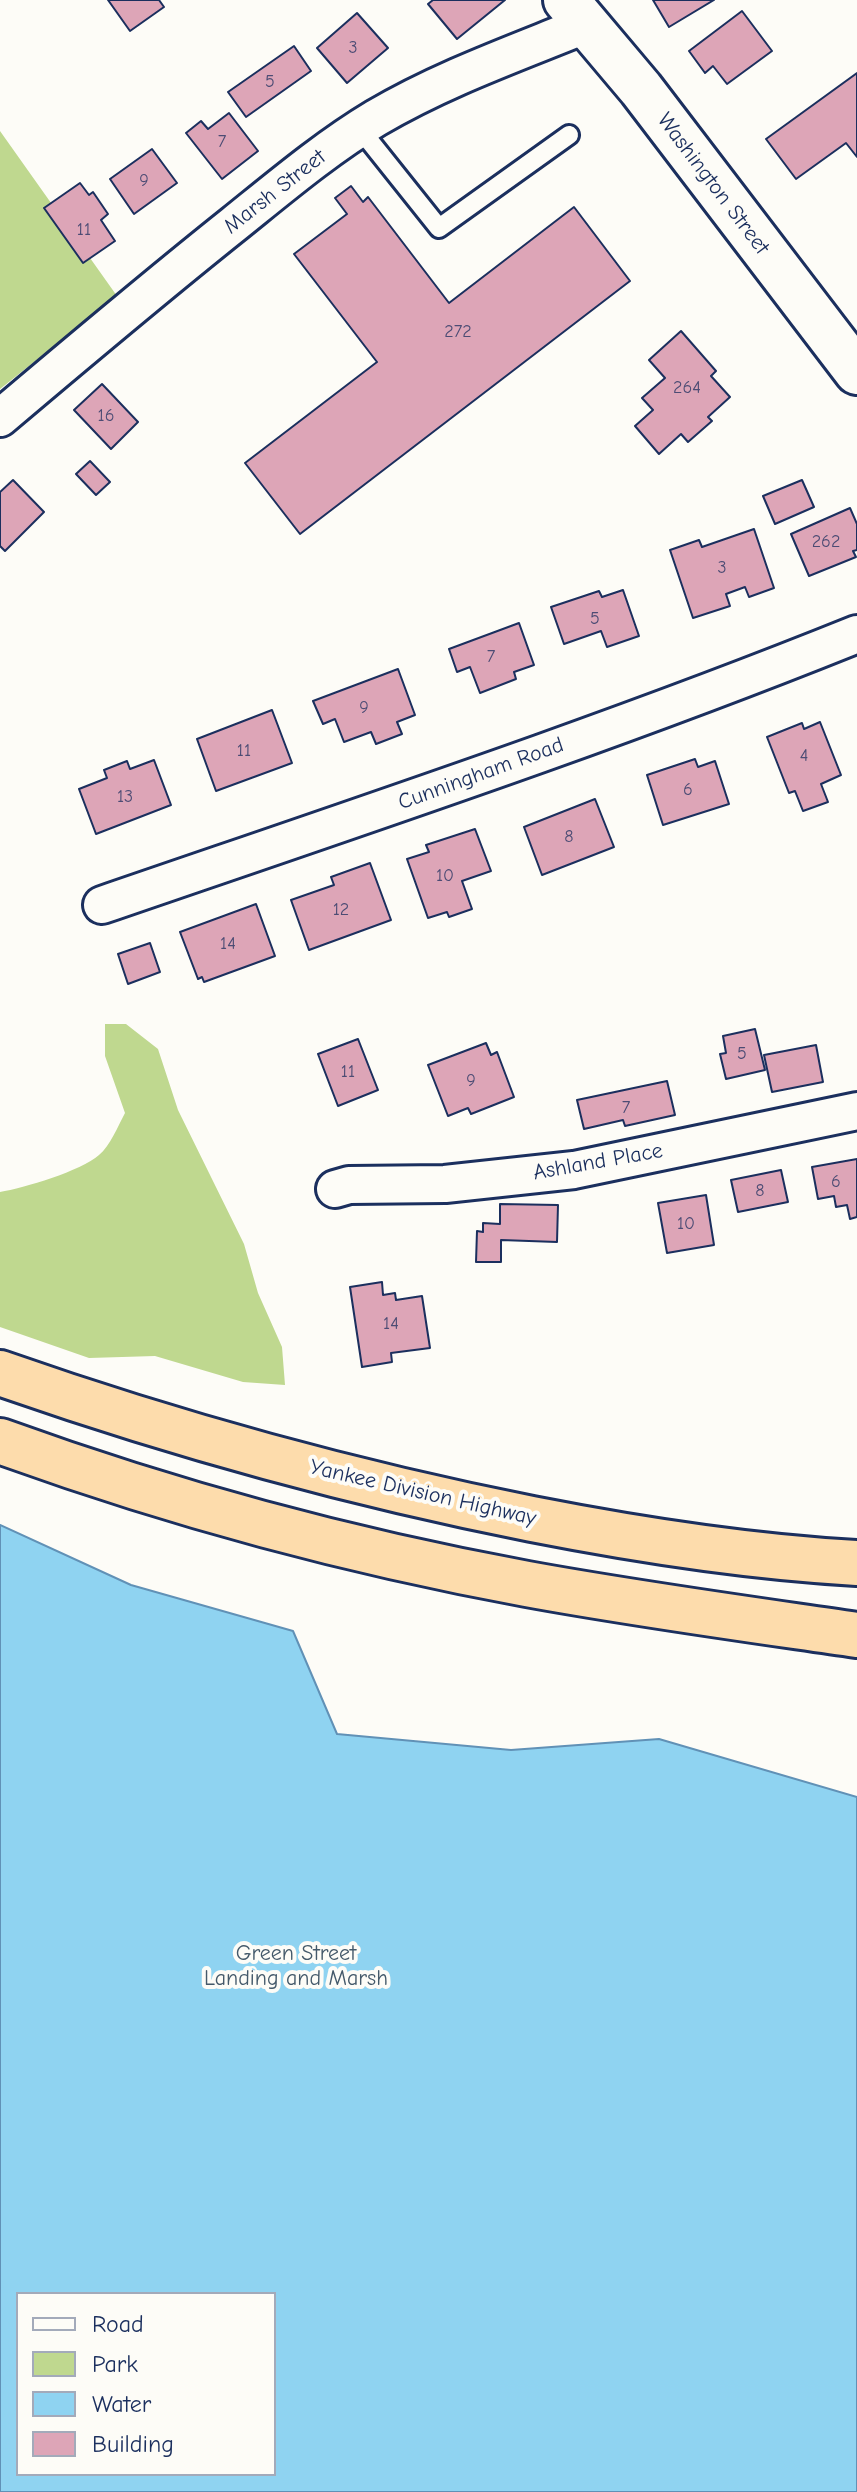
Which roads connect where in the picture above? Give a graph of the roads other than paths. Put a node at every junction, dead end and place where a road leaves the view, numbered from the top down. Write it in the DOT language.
graph roads {
  1 [pos="577,12"];
  2 [pos="360,129"];
  3 [pos="569,135"];
  4 [pos="857,372"];
  5 [pos="0,418"];
  6 [pos="857,634"];
  7 [pos="102,905"];
  8 [pos="857,1111"];
  9 [pos="335,1189"];
  10 [pos="0,1373"];
  11 [pos="0,1441"];
  12 [pos="857,1563"];
  13 [pos="857,1635"];
  1 -- 2 [label="street, Marsh Street"];
  1 -- 4 [label="main road, Washington Street"];
  2 -- 3 [label="lane"];
  2 -- 5 [label="street, Marsh Street"];
  6 -- 7 [label="street, Cunningham Road"];
  8 -- 9 [label="street, Ashland Place"];
  10 -- 12 [label="highway, Yankee Division Highway"];
  11 -- 13 [label="highway"];
}
